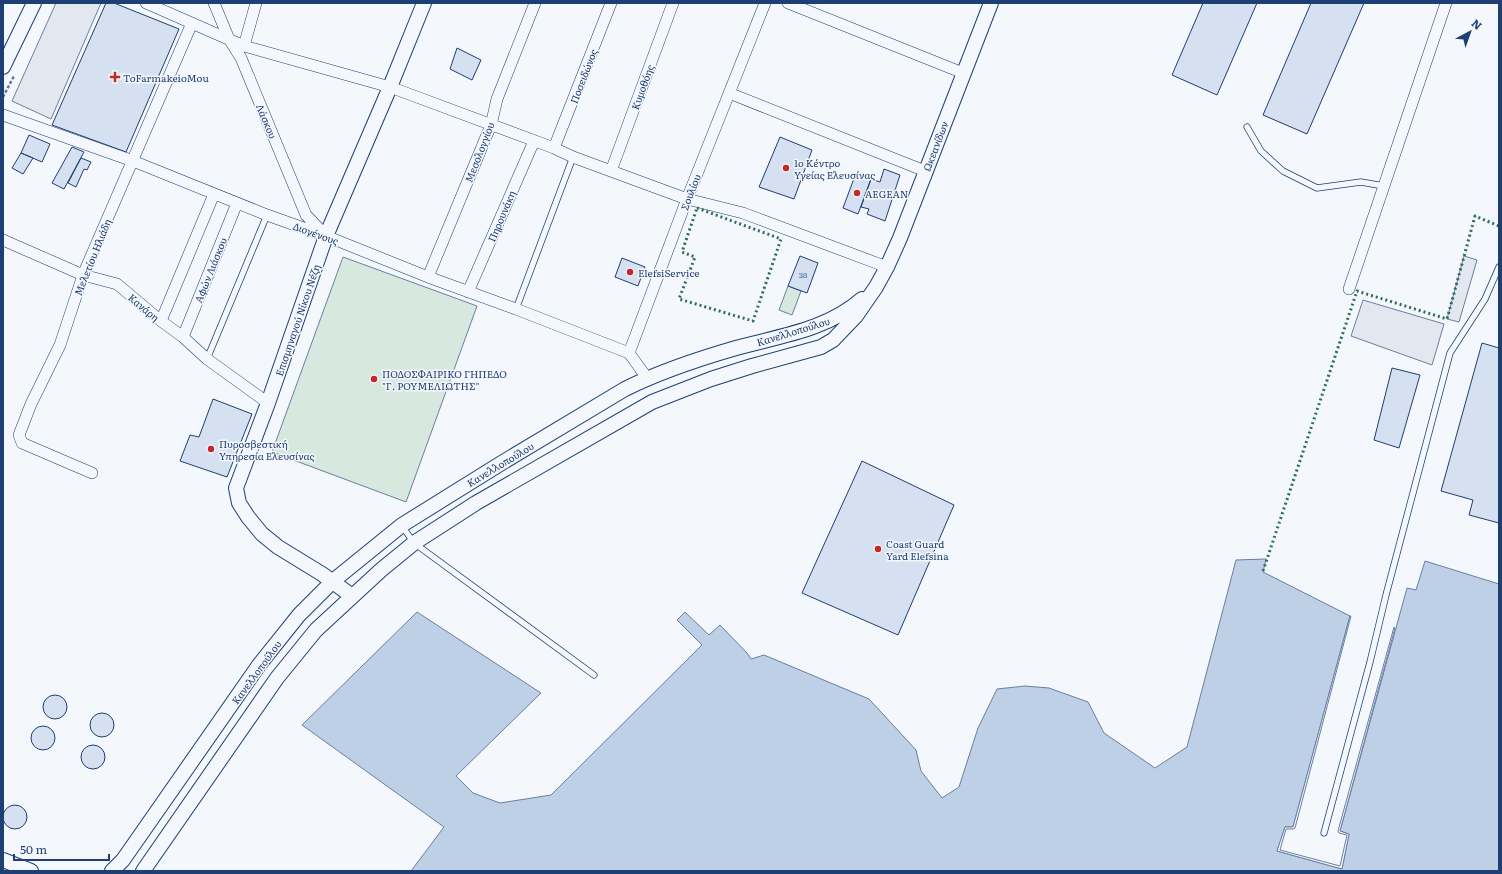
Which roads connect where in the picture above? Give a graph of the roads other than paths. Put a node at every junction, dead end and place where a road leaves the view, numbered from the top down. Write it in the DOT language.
graph roads {
  1 [pos="34,3"];
  2 [pos="146,3"];
  3 [pos="214,3"];
  4 [pos="256,3"];
  5 [pos="424,3"];
  6 [pos="535,3"];
  7 [pos="611,3"];
  8 [pos="673,3"];
  9 [pos="765,3"];
  10 [pos="788,3"];
  11 [pos="990,3"];
  12 [pos="1446,3"];
  13 [pos="192,23"];
  14 [pos="229,39"];
  15 [pos="244,46"];
  16 [pos="3,67"];
  17 [pos="963,73"];
  18 [pos="390,87"];
  19 [pos="729,92"];
  20 [pos="3,115"];
  21 [pos="491,125"];
  22 [pos="1247,127"];
  23 [pos="534,141"];
  24 [pos="554,148"];
  25 [pos="573,157"];
  26 [pos="133,162"];
  27 [pos="611,171"];
  28 [pos="925,171"];
  29 [pos="1384,186"];
  30 [pos="214,194"];
  31 [pos="687,199"];
  32 [pos="237,203"];
  33 [pos="267,215"];
  34 [pos="326,236"];
  35 [pos="3,240"];
  36 [pos="887,267"];
  37 [pos="1499,267"];
  38 [pos="83,275"];
  39 [pos="428,277"];
  40 [pos="876,287"];
  41 [pos="1349,289"];
  42 [pos="468,292"];
  43 [pos="516,309"];
  44 [pos="161,321"];
  45 [pos="183,337"];
  46 [pos="629,353"];
  47 [pos="207,359"];
  48 [pos="647,378"];
  49 [pos="268,403"];
  50 [pos="92,473"];
  51 [pos="402,525"];
  52 [pos="414,543"];
  53 [pos="333,581"];
  54 [pos="352,596"];
  55 [pos="594,675"];
  56 [pos="1324,833"];
  57 [pos="3,860"];
  58 [pos="31,871"];
  59 [pos="112,871"];
  60 [pos="143,871"];
  1 -- 16 [label="street"];
  2 -- 13 [label="street"];
  3 -- 14 [label="street, Λάσκου"];
  4 -- 15 [label="street"];
  5 -- 18 [label="street, Επισμηναγού Νίκου Νέζη"];
  6 -- 21 [label="street, Μεσολογγίου"];
  7 -- 24 [label="street, Ποσειδώνος"];
  8 -- 27 [label="street, Κυμοθόης"];
  9 -- 19 [label="street, Σουλίου"];
  10 -- 17 [label="street"];
  11 -- 17 [label="street, Ωκεανίδων"];
  12 -- 29 [label="street"];
  13 -- 14 [label="street"];
  13 -- 26 [label="street, Μελετίου Ηλιάδη"];
  14 -- 15 [label="street"];
  14 -- 34 [label="street, Λάσκου"];
  15 -- 18 [label="street"];
  17 -- 28 [label="street, Ωκεανίδων"];
  18 -- 21 [label="street"];
  18 -- 34 [label="street, Επισμηναγού Νίκου Νέζη"];
  19 -- 28 [label="street"];
  19 -- 31 [label="street, Σουλίου"];
  20 -- 26 [label="street, Διογένους"];
  21 -- 23 [label="street"];
  21 -- 39 [label="street, Μεσολογγίου"];
  22 -- 29 [label="lane"];
  23 -- 24 [label="street"];
  23 -- 42 [label="street, Πηρουνάκη"];
  24 -- 25 [label="street"];
  25 -- 27 [label="street"];
  25 -- 43 [label="lane"];
  26 -- 30 [label="street, Διογένους"];
  26 -- 38 [label="street, Μελετίου Ηλιάδη"];
  27 -- 31 [label="street"];
  28 -- 36 [label="street, Ωκεανίδων"];
  29 -- 41 [label="street"];
  30 -- 32 [label="street, Διογένους"];
  30 -- 44 [label="street"];
  31 -- 36 [label="street"];
  31 -- 46 [label="street, Σουλίου"];
  32 -- 33 [label="street, Διογένους"];
  32 -- 45 [label="street, Αφών Λιάσκου"];
  33 -- 34 [label="street, Διογένους"];
  33 -- 47 [label="lane"];
  34 -- 39 [label="street, Διογένους"];
  34 -- 49 [label="street, Επισμηναγού Νίκου Νέζη"];
  35 -- 38 [label="street, Κανάρη"];
  36 -- 40 [label="street, Ωκεανίδων"];
  37 -- 56 [label="lane"];
  38 -- 44 [label="street, Κανάρη"];
  38 -- 50 [label="street, Μελετίου Ηλιάδη"];
  39 -- 42 [label="street, Διογένους"];
  40 -- 48 [label="street, Κανελλοπούλου"];
  40 -- 52 [label="street, Κανελλοπούλου"];
  42 -- 43 [label="street, Διογένους"];
  43 -- 46 [label="street, Διογένους"];
  44 -- 45 [label="street, Κανάρη"];
  45 -- 47 [label="street, Κανάρη"];
  46 -- 48 [label="street"];
  47 -- 49 [label="street, Κανάρη"];
  48 -- 51 [label="street, Κανελλοπούλου"];
  49 -- 53 [label="street, Επισμηναγού Νίκου Νέζη"];
  51 -- 52 [label="lane"];
  51 -- 53 [label="street, Κανελλοπούλου"];
  52 -- 54 [label="street, Κανελλοπούλου"];
  52 -- 55 [label="lane"];
  53 -- 54 [label="street, Επισμηναγού Νίκου Νέζη"];
  53 -- 59 [label="street, Κανελλοπούλου"];
  54 -- 60 [label="street, Κανελλοπούλου"];
  57 -- 58 [label="street"];
}
